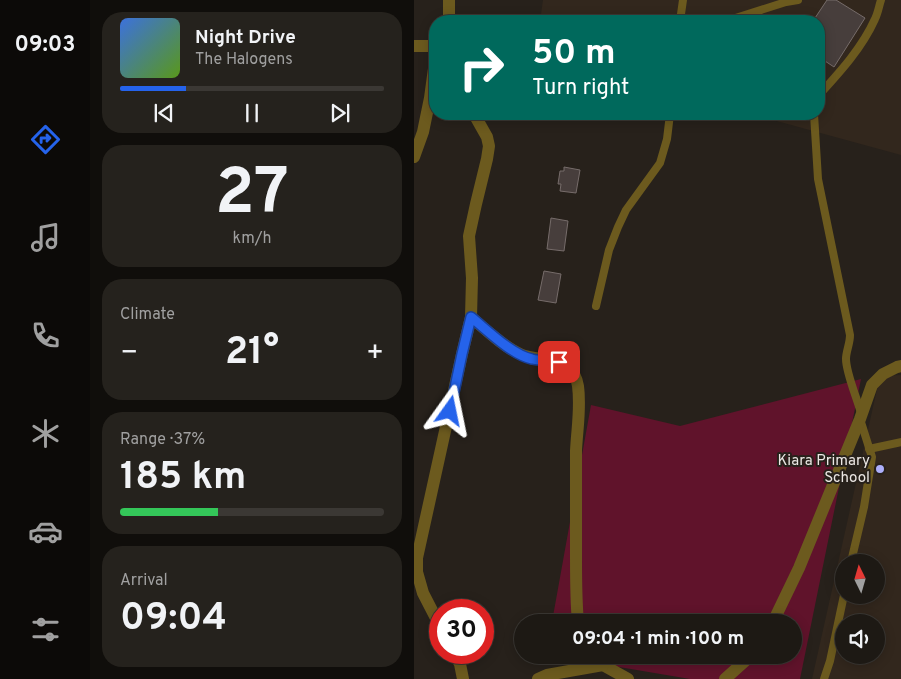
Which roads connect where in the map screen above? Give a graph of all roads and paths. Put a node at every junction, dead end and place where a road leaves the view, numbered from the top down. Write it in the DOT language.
graph roads {
  1 [pos="449,0"];
  2 [pos="683,0"];
  3 [pos="798,0"];
  4 [pos="881,0"];
  5 [pos="445,15"];
  6 [pos="450,15"];
  7 [pos="681,15"];
  8 [pos="745,15"];
  9 [pos="414,46"];
  10 [pos="429,46"];
  11 [pos="825,90"];
  12 [pos="429,103"];
  13 [pos="477,120"];
  14 [pos="669,120"];
  15 [pos="814,120"];
  16 [pos="414,156"];
  17 [pos="596,306"];
  18 [pos="471,317"];
  19 [pos="901,366"];
  20 [pos="861,417"];
  21 [pos="901,442"];
  22 [pos="869,449"];
  23 [pos="854,554"];
  24 [pos="415,574"];
  25 [pos="842,604"];
  26 [pos="429,605"];
  27 [pos="577,614"];
  28 [pos="777,614"];
  29 [pos="460,664"];
  30 [pos="742,664"];
  31 [pos="603,665"];
  32 [pos="463,679"];
  33 [pos="538,679"];
  34 [pos="628,679"];
  35 [pos="725,679"];
  36 [pos="824,679"];
  1 -- 5 [label="street"];
  1 -- 6 [label="street"];
  2 -- 7 [label="lane"];
  3 -- 8 [label="lane"];
  4 -- 11 [label="lane"];
  9 -- 10 [label="street"];
  12 -- 16 [label="street"];
  13 -- 18 [label="street"];
  14 -- 17 [label="lane"];
  15 -- 20 [label="lane"];
  18 -- 24 [label="street"];
  18 -- 27 [label="street"];
  19 -- 20 [label="street"];
  20 -- 22 [label="lane"];
  20 -- 28 [label="street"];
  21 -- 22 [label="lane"];
  22 -- 23 [label="lane"];
  24 -- 26 [label="street"];
  25 -- 36 [label="lane"];
  29 -- 32 [label="street"];
  30 -- 35 [label="street"];
  31 -- 33 [label="street"];
  31 -- 34 [label="street"];
}
